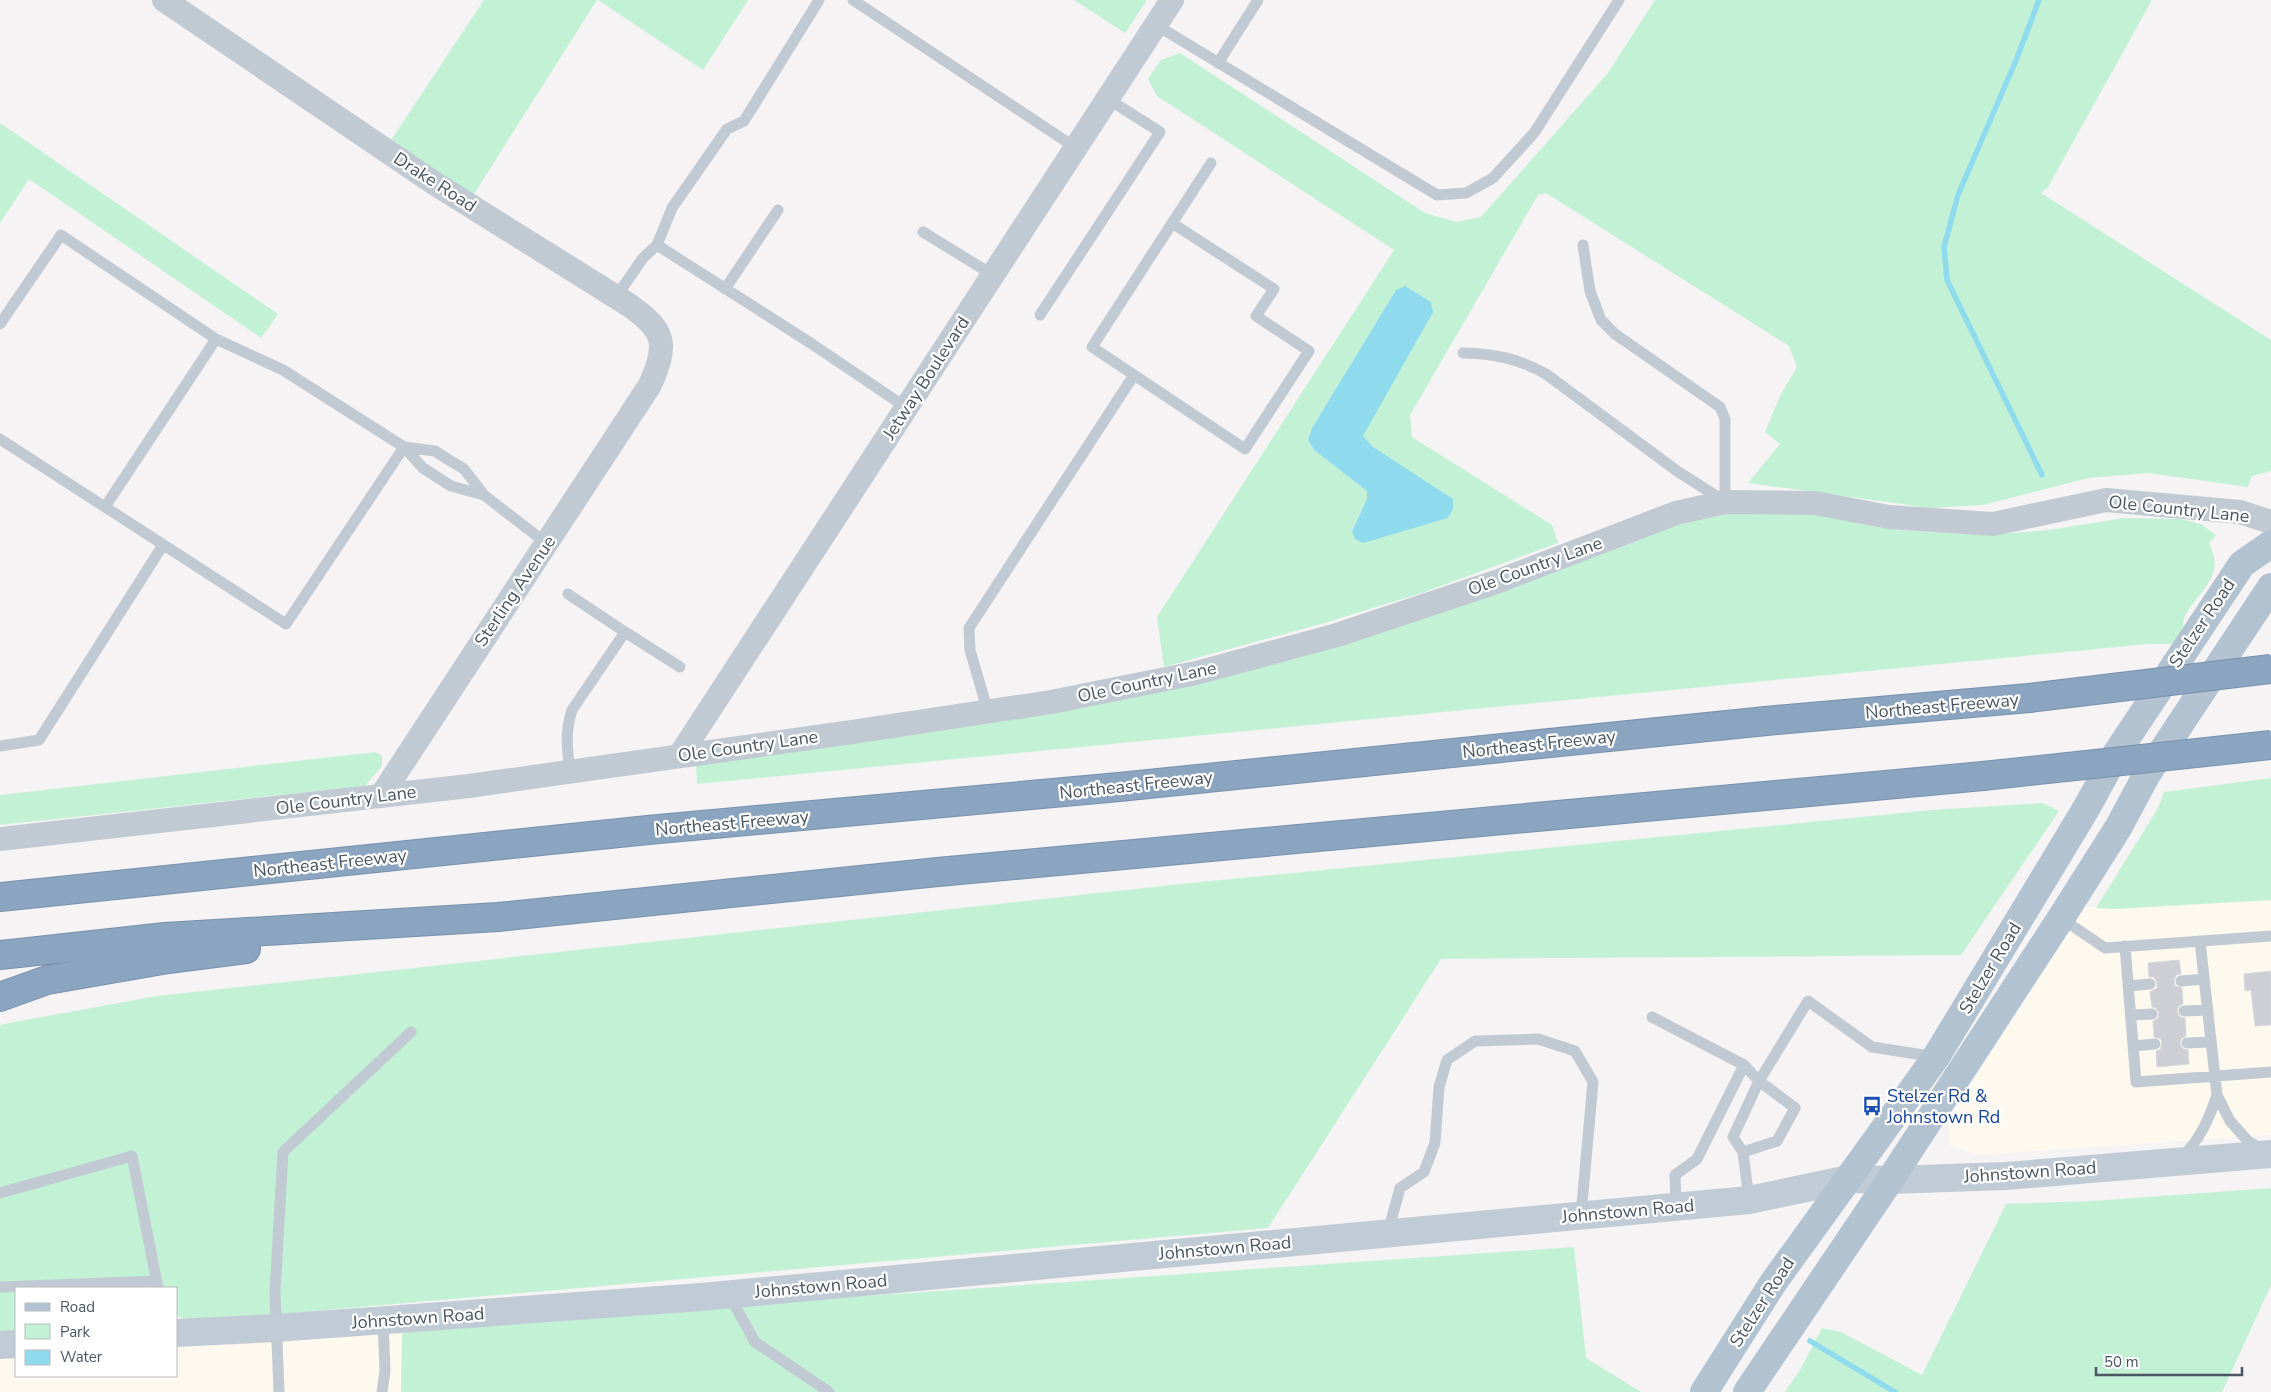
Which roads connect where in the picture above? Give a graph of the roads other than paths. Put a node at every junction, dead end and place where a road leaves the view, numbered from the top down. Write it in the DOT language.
graph roads {
  1 [pos="819,0"];
  2 [pos="853,0"];
  3 [pos="1172,0"];
  4 [pos="1258,0"];
  5 [pos="1619,0"];
  6 [pos="169,1"];
  7 [pos="1156,25"];
  8 [pos="1218,63"];
  9 [pos="1108,99"];
  10 [pos="1076,148"];
  11 [pos="1211,163"];
  12 [pos="778,210"];
  13 [pos="1172,223"];
  14 [pos="922,232"];
  15 [pos="657,245"];
  16 [pos="1583,245"];
  17 [pos="993,275"];
  18 [pos="726,289"];
  19 [pos="616,297"];
  20 [pos="1040,315"];
  21 [pos="0,324"];
  22 [pos="216,339"];
  23 [pos="1462,353"];
  24 [pos="1134,375"];
  25 [pos="650,385"];
  26 [pos="907,408"];
  27 [pos="0,439"];
  28 [pos="404,447"];
  29 [pos="484,495"];
  30 [pos="1725,502"];
  31 [pos="105,507"];
  32 [pos="2271,522"];
  33 [pos="546,543"];
  34 [pos="2271,544"];
  35 [pos="163,545"];
  36 [pos="2271,587"];
  37 [pos="568,594"];
  38 [pos="625,632"];
  39 [pos="680,667"];
  40 [pos="2271,670"];
  41 [pos="988,712"];
  42 [pos="2271,745"];
  43 [pos="0,746"];
  44 [pos="680,755"];
  45 [pos="570,772"];
  46 [pos="380,796"];
  47 [pos="0,839"];
  48 [pos="0,895"];
  49 [pos="498,917"];
  50 [pos="2061,918"];
  51 [pos="2271,936"];
  52 [pos="2200,941"];
  53 [pos="2125,946"];
  54 [pos="0,955"];
  55 [pos="2204,979"];
  56 [pos="2181,981"];
  57 [pos="2150,984"];
  58 [pos="2128,986"];
  59 [pos="0,997"];
  60 [pos="2208,1010"];
  61 [pos="2184,1012"];
  62 [pos="2152,1014"];
  63 [pos="2131,1015"];
  64 [pos="1652,1017"];
  65 [pos="411,1032"];
  66 [pos="2211,1042"];
  67 [pos="2187,1043"];
  68 [pos="2155,1044"];
  69 [pos="2133,1046"];
  70 [pos="1936,1057"];
  71 [pos="1744,1065"];
  72 [pos="2271,1072"];
  73 [pos="2215,1076"];
  74 [pos="1759,1081"];
  75 [pos="2217,1095"];
  76 [pos="1743,1152"];
  77 [pos="2270,1154"];
  78 [pos="2178,1161"];
  79 [pos="1848,1179"];
  80 [pos="1890,1180"];
  81 [pos="0,1193"];
  82 [pos="1749,1200"];
  83 [pos="1676,1207"];
  84 [pos="1580,1215"];
  85 [pos="1387,1233"];
  86 [pos="157,1285"];
  87 [pos="0,1287"];
  88 [pos="729,1294"];
  89 [pos="383,1320"];
  90 [pos="276,1328"];
  91 [pos="178,1333"];
  92 [pos="15,1344"];
  93 [pos="0,1345"];
  94 [pos="279,1392"];
  95 [pos="382,1392"];
  96 [pos="829,1392"];
  97 [pos="1704,1392"];
  98 [pos="1747,1392"];
  1 -- 15 [label="lane"];
  2 -- 10 [label="lane"];
  3 -- 7 [label="street, Jetway Boulevard"];
  4 -- 8 [label="lane"];
  5 -- 8 [label="lane"];
  6 -- 19 [label="street, Drake Road"];
  7 -- 8 [label="lane"];
  7 -- 9 [label="street, Jetway Boulevard"];
  9 -- 10 [label="street, Jetway Boulevard"];
  9 -- 20 [label="lane"];
  10 -- 17 [label="street, Jetway Boulevard"];
  11 -- 13 [label="lane"];
  12 -- 18 [label="lane"];
  13 -- 24 [label="lane"];
  13 -- 24 [label="lane"];
  14 -- 17 [label="lane"];
  15 -- 18 [label="lane"];
  15 -- 19 [label="lane"];
  16 -- 30 [label="lane"];
  17 -- 26 [label="street, Jetway Boulevard"];
  18 -- 26 [label="lane"];
  19 -- 25 [label="street, Drake Road"];
  21 -- 22 [label="lane"];
  22 -- 28 [label="lane"];
  22 -- 31 [label="lane"];
  23 -- 30 [label="lane"];
  24 -- 41 [label="lane"];
  25 -- 33 [label="street, Sterling Avenue"];
  26 -- 44 [label="street, Jetway Boulevard"];
  27 -- 31 [label="lane"];
  28 -- 29 [label="lane"];
  28 -- 29 [label="lane"];
  28 -- 35 [label="lane"];
  29 -- 33 [label="lane"];
  30 -- 32 [label="street, Ole Country Lane"];
  30 -- 41 [label="street, Ole Country Lane"];
  31 -- 35 [label="lane"];
  33 -- 46 [label="street, Sterling Avenue"];
  34 -- 70 [label="main road, Stelzer Road"];
  35 -- 43 [label="lane"];
  36 -- 50 [label="main road, Stelzer Road"];
  37 -- 38 [label="lane"];
  38 -- 39 [label="lane"];
  38 -- 45 [label="lane"];
  40 -- 48 [label="highway, Northeast Freeway, bridge"];
  41 -- 44 [label="street, Ole Country Lane"];
  42 -- 49 [label="highway, bridge"];
  44 -- 45 [label="street, Ole Country Lane"];
  45 -- 46 [label="street, Ole Country Lane"];
  46 -- 47 [label="street, Ole Country Lane"];
  49 -- 54 [label="highway"];
  49 -- 59 [label="highway"];
  50 -- 53 [label="lane"];
  50 -- 80 [label="main road, Stelzer Road"];
  51 -- 52 [label="lane"];
  52 -- 53 [label="lane"];
  52 -- 55 [label="lane"];
  53 -- 58 [label="lane"];
  55 -- 56 [label="lane"];
  55 -- 60 [label="lane"];
  57 -- 58 [label="lane"];
  58 -- 63 [label="lane"];
  60 -- 61 [label="lane"];
  60 -- 66 [label="lane"];
  62 -- 63 [label="lane"];
  63 -- 69 [label="lane"];
  64 -- 71 [label="lane"];
  65 -- 90 [label="lane"];
  66 -- 67 [label="lane"];
  66 -- 73 [label="lane"];
  68 -- 69 [label="lane"];
  69 -- 73 [label="lane"];
  70 -- 74 [label="lane"];
  70 -- 79 [label="main road, Stelzer Road"];
  71 -- 74 [label="lane"];
  71 -- 83 [label="lane"];
  72 -- 73 [label="lane"];
  73 -- 75 [label="lane"];
  74 -- 76 [label="lane"];
  74 -- 76 [label="lane"];
  75 -- 77 [label="lane"];
  75 -- 78 [label="lane"];
  76 -- 82 [label="lane"];
  77 -- 78 [label="main road, Johnstown Road"];
  78 -- 80 [label="main road, Johnstown Road"];
  79 -- 80 [label="main road, Johnstown Road"];
  79 -- 82 [label="main road, Johnstown Road"];
  79 -- 97 [label="main road, Stelzer Road"];
  80 -- 98 [label="main road, Stelzer Road"];
  81 -- 86 [label="lane"];
  82 -- 83 [label="main road, Johnstown Road"];
  83 -- 84 [label="main road, Johnstown Road"];
  84 -- 85 [label="main road, Johnstown Road"];
  84 -- 85 [label="lane"];
  85 -- 88 [label="main road, Johnstown Road"];
  86 -- 87 [label="lane"];
  88 -- 89 [label="main road, Johnstown Road"];
  88 -- 96 [label="lane"];
  89 -- 90 [label="main road, Johnstown Road"];
  89 -- 95 [label="lane"];
  90 -- 91 [label="main road, Johnstown Road"];
  90 -- 94 [label="lane"];
  92 -- 93 [label="main road"];
}
